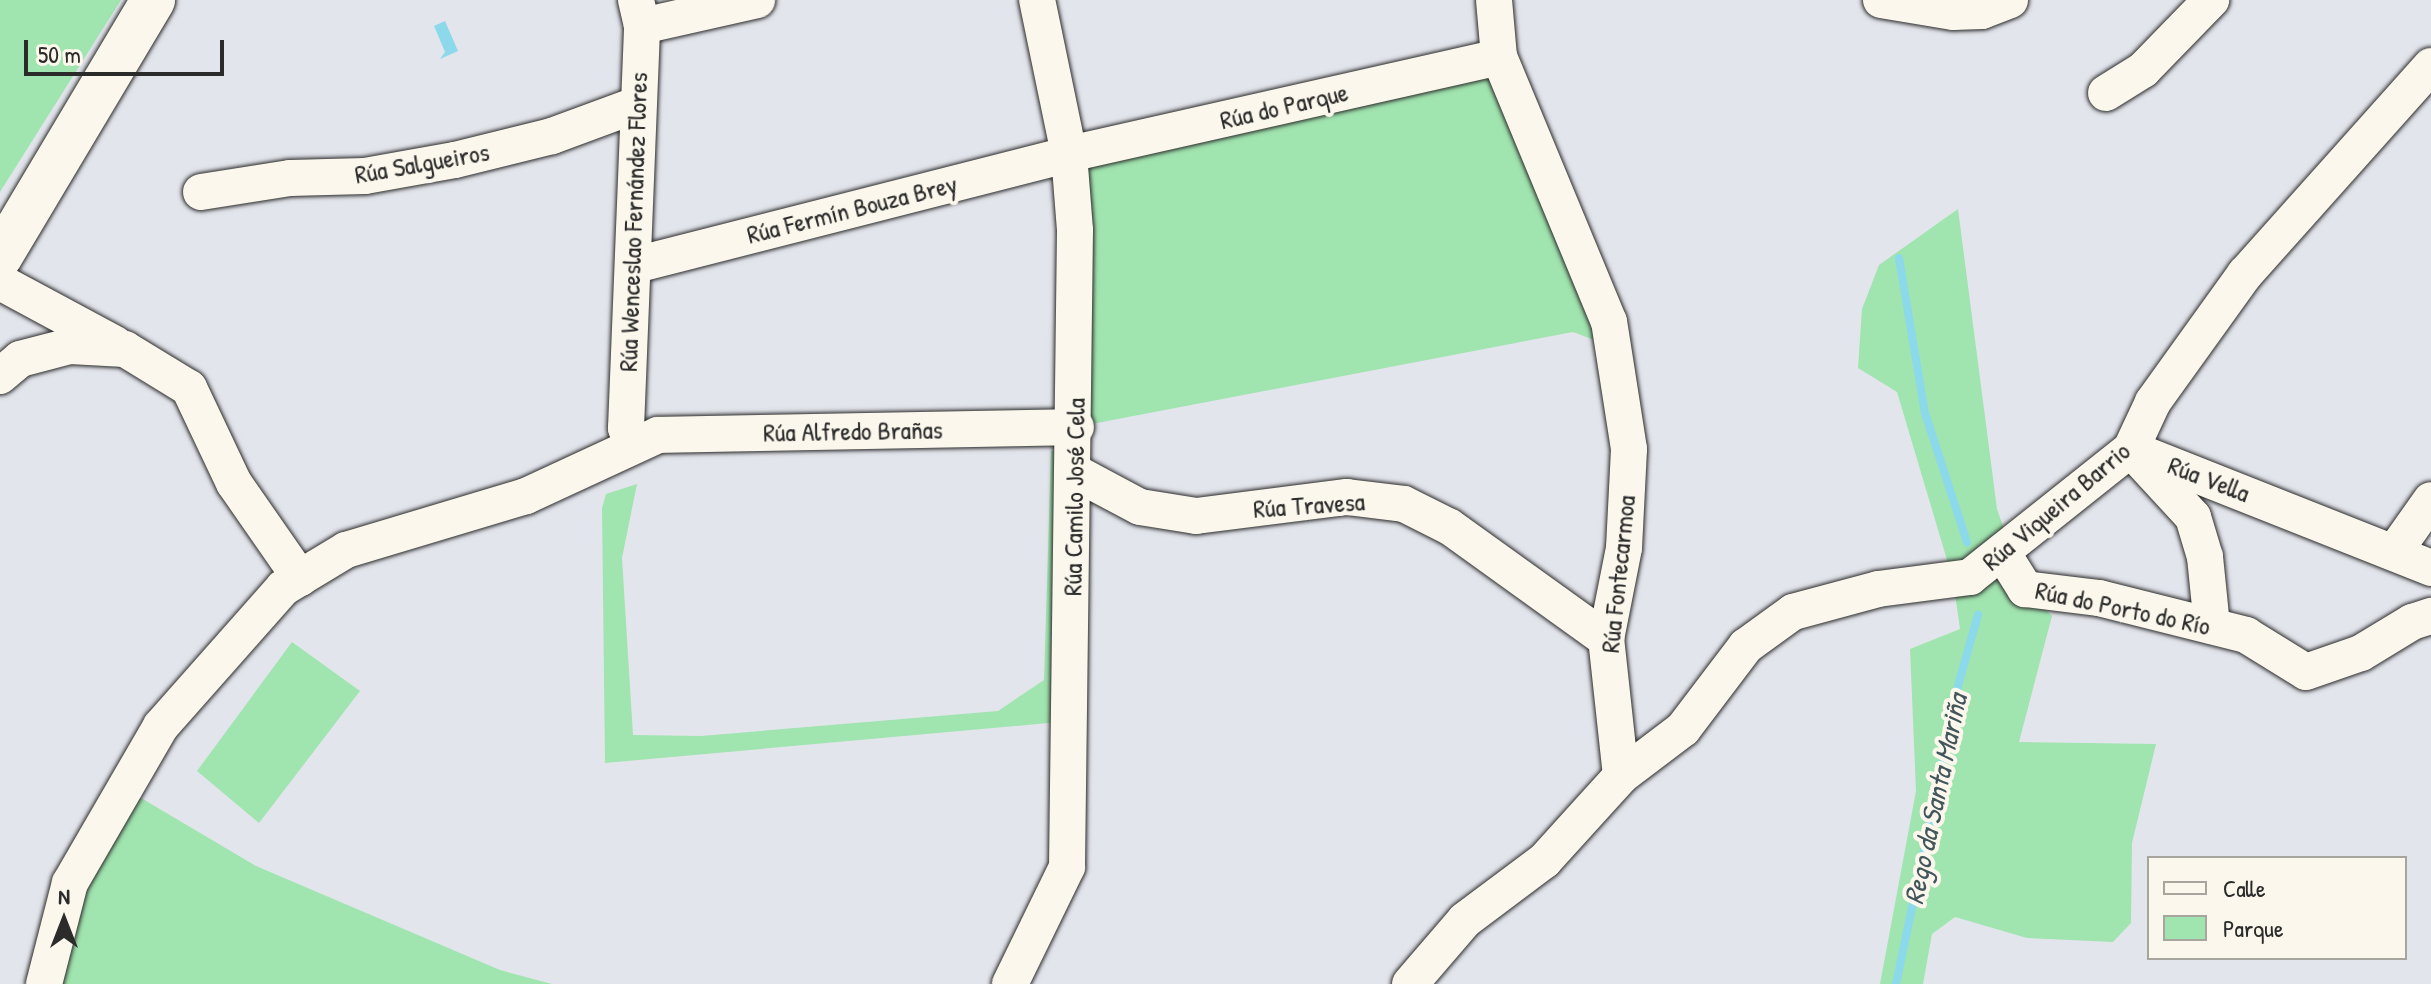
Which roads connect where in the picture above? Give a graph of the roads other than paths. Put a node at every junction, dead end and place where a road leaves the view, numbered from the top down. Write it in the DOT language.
graph roads {
  1 [pos="153,0"];
  2 [pos="757,0"];
  3 [pos="1037,0"];
  4 [pos="1494,0"];
  5 [pos="1881,0"];
  6 [pos="2010,0"];
  7 [pos="2211,0"];
  8 [pos="639,13"];
  9 [pos="1499,57"];
  10 [pos="2431,66"];
  11 [pos="2106,93"];
  12 [pos="636,105"];
  13 [pos="1069,154"];
  14 [pos="201,192"];
  15 [pos="0,257"];
  16 [pos="635,265"];
  17 [pos="14,290"];
  18 [pos="125,349"];
  19 [pos="0,376"];
  20 [pos="1076,427"];
  21 [pos="632,444"];
  22 [pos="2131,449"];
  23 [pos="1076,473"];
  24 [pos="2431,500"];
  25 [pos="2395,551"];
  26 [pos="2002,552"];
  27 [pos="2431,568"];
  28 [pos="300,578"];
  29 [pos="2431,616"];
  30 [pos="2212,626"];
  31 [pos="1606,639"];
  32 [pos="1621,776"];
  33 [pos="44,984"];
  34 [pos="1010,984"];
  35 [pos="1410,984"];
  1 -- 15 [label="highway"];
  2 -- 8 [label="street"];
  3 -- 13 [label="street, Rúa Camilo José Cela"];
  4 -- 9 [label="street, Rúa Fontecarmoa"];
  5 -- 6 [label="street"];
  7 -- 11 [label="street"];
  8 -- 12 [label="street, Rúa Wenceslao Fernández Flores"];
  9 -- 13 [label="street, Rúa do Parque"];
  9 -- 31 [label="street, Rúa Fontecarmoa"];
  10 -- 22 [label="street, Rúa Viqueira Barrio"];
  12 -- 14 [label="street, Rúa Salgueiros"];
  12 -- 16 [label="street, Rúa Wenceslao Fernández Flores"];
  13 -- 16 [label="street, Rúa Fermín Bouza Brey"];
  13 -- 20 [label="street, Rúa Camilo José Cela"];
  16 -- 21 [label="street, Rúa Wenceslao Fernández Flores"];
  17 -- 18 [label="street"];
  18 -- 19 [label="street"];
  18 -- 28 [label="street"];
  20 -- 21 [label="street, Rúa Alfredo Brañas"];
  20 -- 23 [label="street, Rúa Camilo José Cela"];
  21 -- 28 [label="street, Rúa Alfredo Brañas"];
  22 -- 25 [label="street, Rúa Vella"];
  22 -- 26 [label="street, Rúa Viqueira Barrio"];
  22 -- 30 [label="street, Rúa Vella"];
  23 -- 31 [label="street, Rúa Travesa"];
  23 -- 34 [label="street, Rúa Camilo José Cela"];
  24 -- 25 [label="street"];
  25 -- 27 [label="street, Rúa Vella"];
  26 -- 30 [label="street, Rúa do Porto do Río"];
  26 -- 32 [label="street, Rúa Viqueira Barrio"];
  28 -- 33 [label="street, Rúa Alfredo Brañas"];
  29 -- 30 [label="street, Rúa do Porto do Río"];
  31 -- 32 [label="street, Rúa Fontecarmoa"];
  32 -- 35 [label="street"];
}
